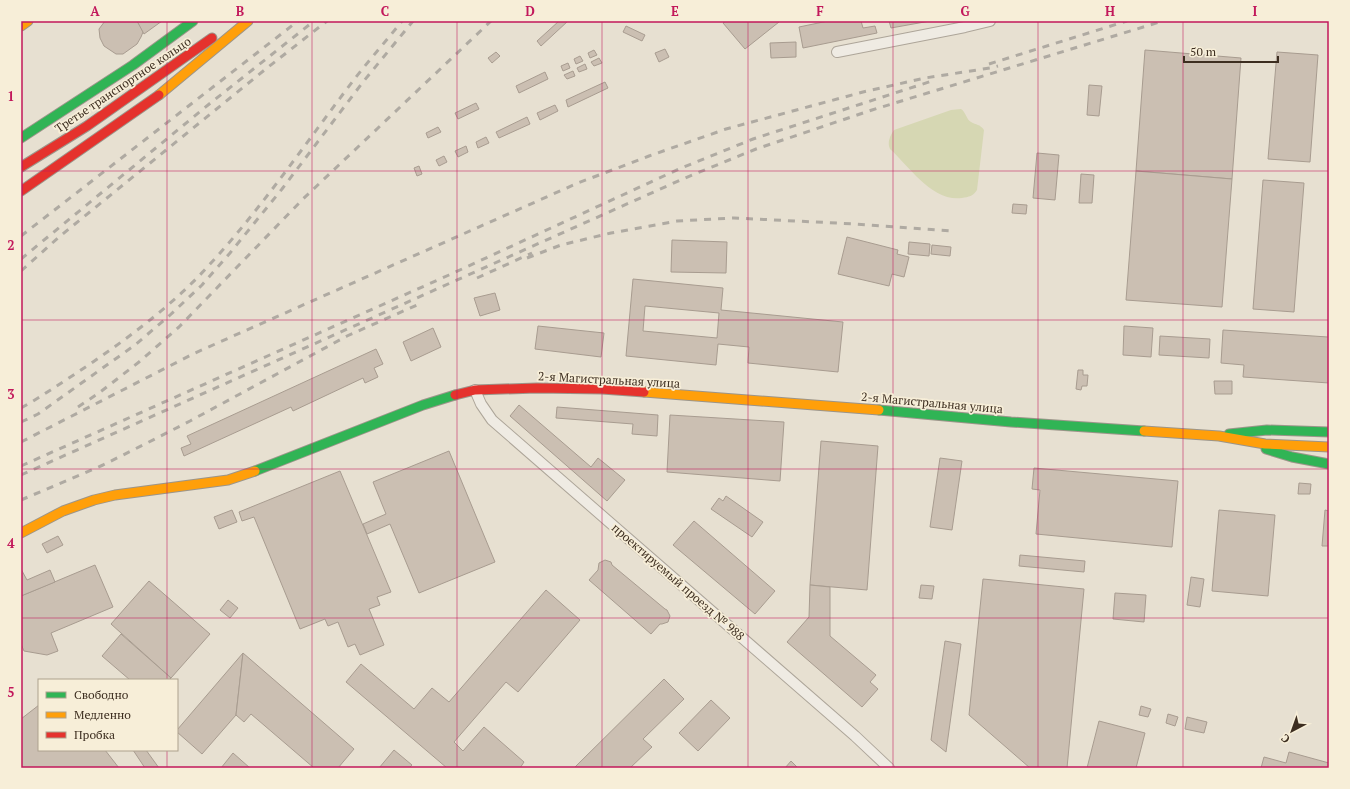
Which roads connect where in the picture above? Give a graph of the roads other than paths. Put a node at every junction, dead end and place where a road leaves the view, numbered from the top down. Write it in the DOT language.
graph roads {
  1 [pos="28,21"];
  2 [pos="193,21"];
  3 [pos="236,21"];
  4 [pos="248,21"];
  5 [pos="990,21"];
  6 [pos="21,26"];
  7 [pos="837,52"];
  8 [pos="21,138"];
  9 [pos="21,167"];
  10 [pos="21,191"];
  11 [pos="475,390"];
  12 [pos="1329,432"];
  13 [pos="1221,436"];
  14 [pos="1329,447"];
  15 [pos="1329,464"];
  16 [pos="21,533"];
  17 [pos="889,768"];
  1 -- 6 [label="street"];
  2 -- 8 [label="street, Третье транспортное кольцо"];
  3 -- 9 [label="street, Третье транспортное кольцо"];
  4 -- 10 [label="street"];
  5 -- 7 [label="street"];
  11 -- 13 [label="street, 2-я Магистральная улица"];
  11 -- 16 [label="street, 2-я Магистральная улица"];
  11 -- 17 [label="street, проектируемый проезд № 988"];
  12 -- 13 [label="street, 2-я Магистральная улица"];
  13 -- 14 [label="street, 2-я Магистральная улица"];
  13 -- 15 [label="street"];
}
